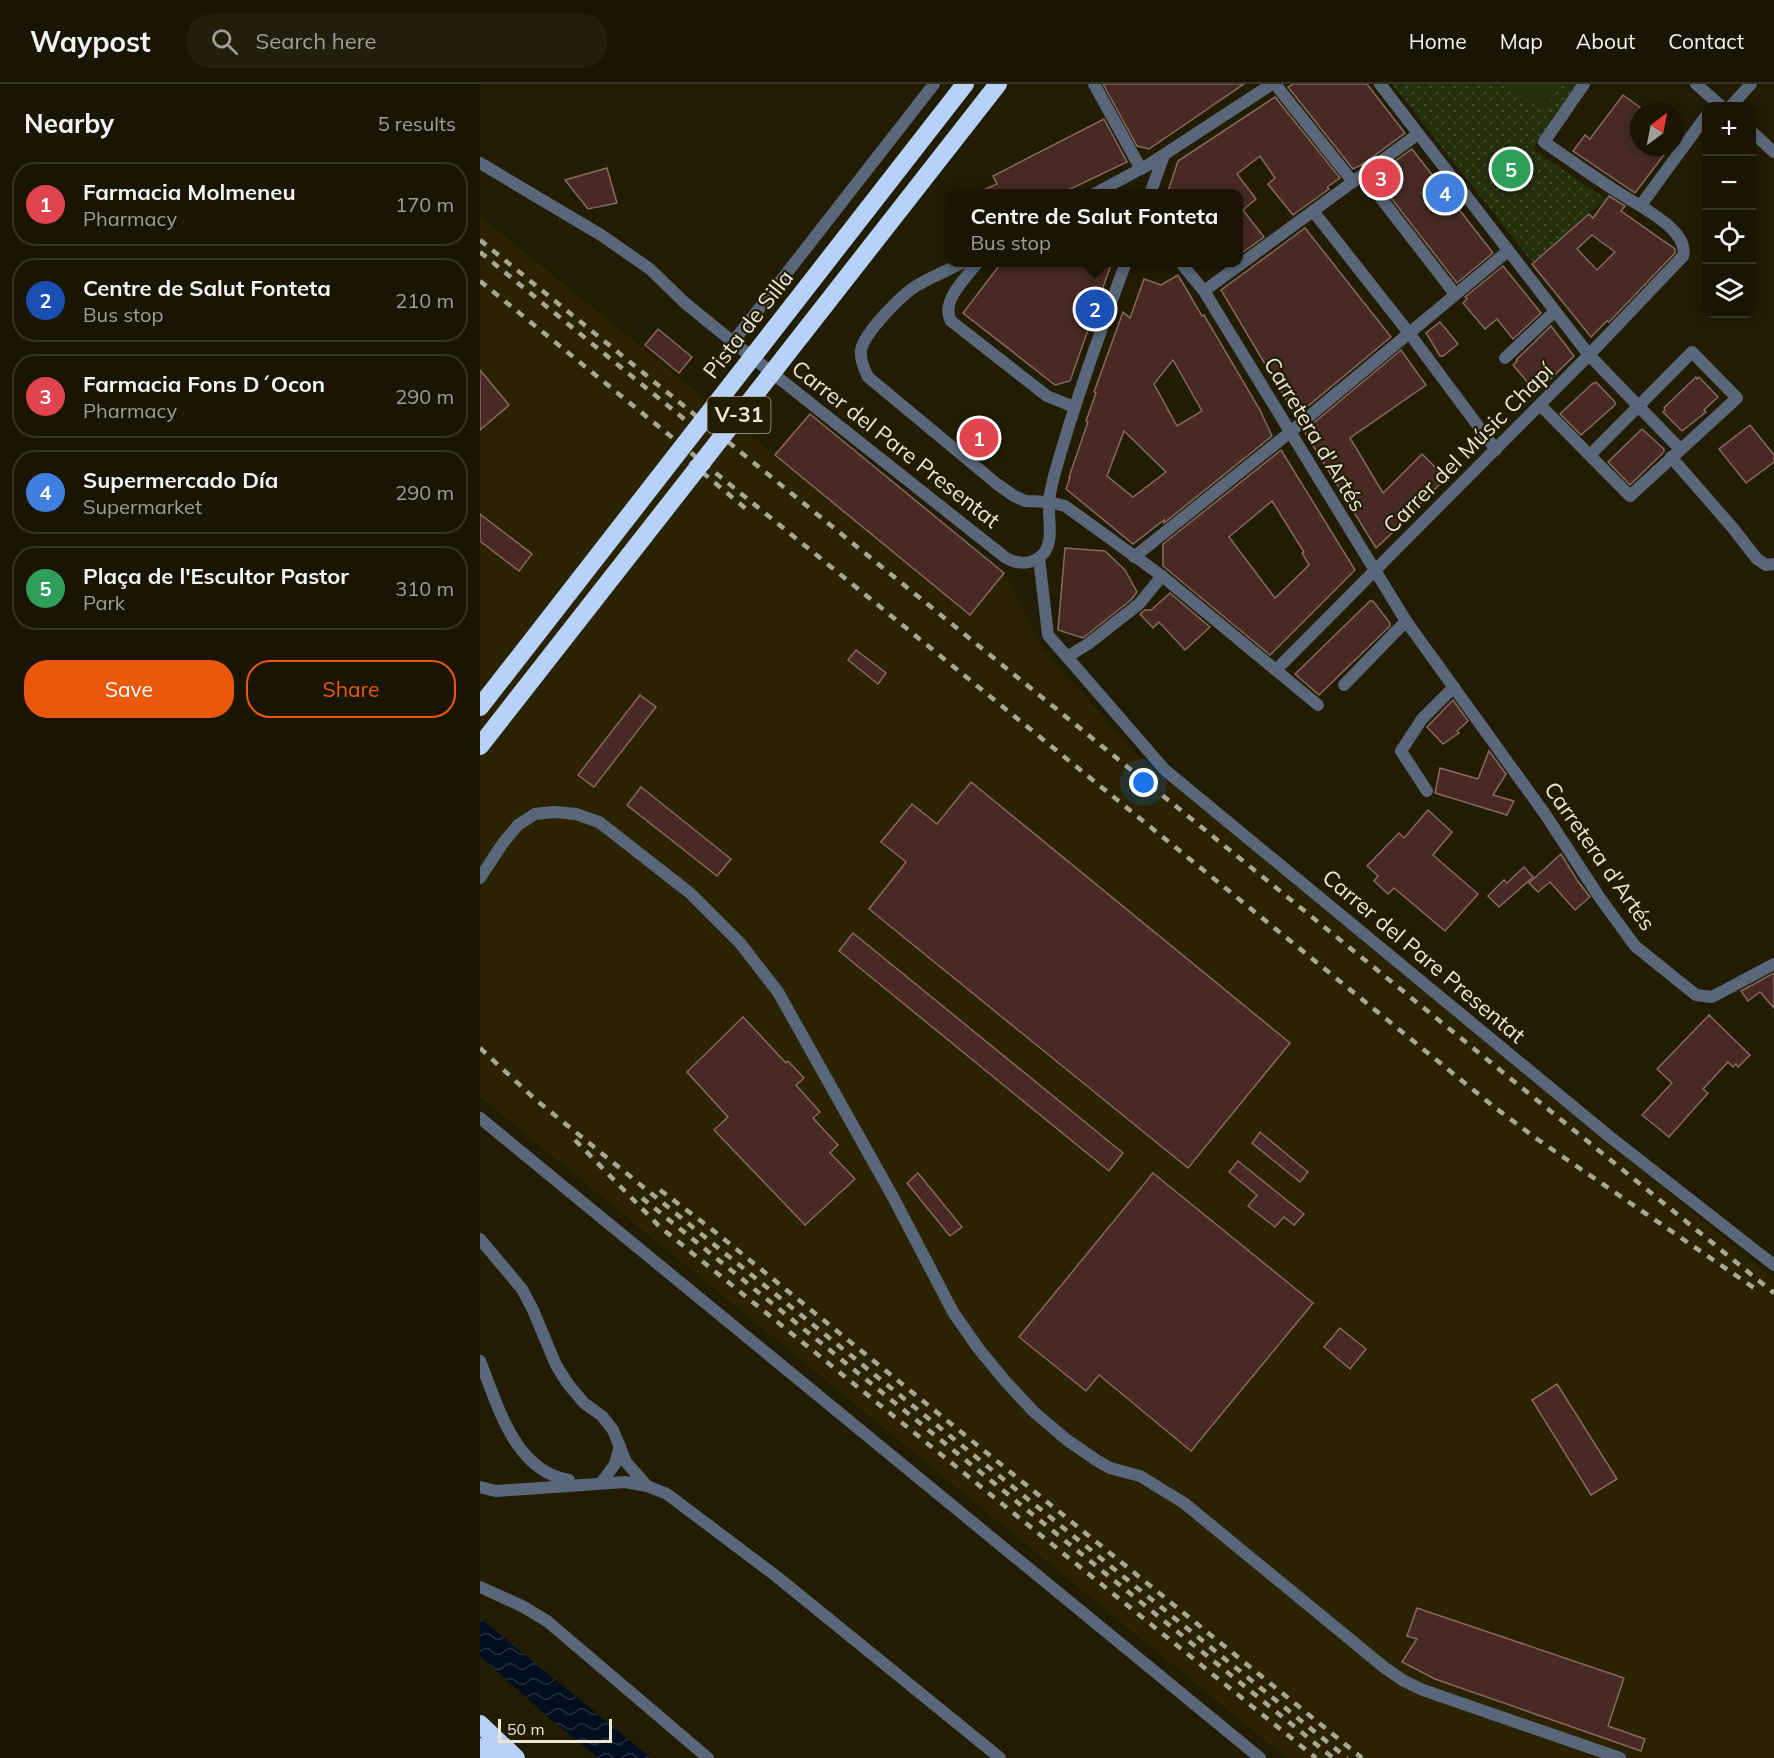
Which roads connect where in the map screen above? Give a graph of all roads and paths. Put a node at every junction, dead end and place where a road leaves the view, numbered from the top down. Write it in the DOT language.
graph roads {
  1 [pos="934,84"];
  2 [pos="965,84"];
  3 [pos="998,84"];
  4 [pos="1094,84"];
  5 [pos="1274,84"];
  6 [pos="1380,84"];
  7 [pos="1584,84"];
  8 [pos="1696,84"];
  9 [pos="1751,84"];
  10 [pos="1714,102"];
  11 [pos="1735,102"];
  12 [pos="1702,123"];
  13 [pos="1418,134"];
  14 [pos="1756,136"];
  15 [pos="1774,152"];
  16 [pos="1164,155"];
  17 [pos="480,163"];
  18 [pos="1141,169"];
  19 [pos="1358,178"];
  20 [pos="1103,189"];
  21 [pos="1152,189"];
  22 [pos="1641,205"];
  23 [pos="1313,211"];
  24 [pos="1508,251"];
  25 [pos="1243,262"];
  26 [pos="954,267"];
  27 [pos="974,267"];
  28 [pos="1123,267"];
  29 [pos="1184,267"];
  30 [pos="1237,267"];
  31 [pos="1204,291"];
  32 [pos="1455,294"];
  33 [pos="1555,311"];
  34 [pos="1409,333"];
  35 [pos="733,342"];
  36 [pos="1589,355"];
  37 [pos="1505,358"];
  38 [pos="1540,405"];
  39 [pos="1638,405"];
  40 [pos="1074,406"];
  41 [pos="1289,433"];
  42 [pos="1496,450"];
  43 [pos="1676,453"];
  44 [pos="1590,455"];
  45 [pos="1049,502"];
  46 [pos="1134,556"];
  47 [pos="1039,558"];
  48 [pos="1774,564"];
  49 [pos="1376,572"];
  50 [pos="1162,576"];
  51 [pos="1406,621"];
  52 [pos="1067,657"];
  53 [pos="1276,670"];
  54 [pos="1344,685"];
  55 [pos="1454,687"];
  56 [pos="1318,705"];
  57 [pos="480,707"];
  58 [pos="480,746"];
  59 [pos="1427,791"];
  60 [pos="480,878"];
  61 [pos="1774,964"];
  62 [pos="480,1118"];
  63 [pos="480,1239"];
  64 [pos="1774,1265"];
  65 [pos="480,1361"];
  66 [pos="620,1445"];
  67 [pos="596,1483"];
  68 [pos="646,1486"];
  69 [pos="480,1487"];
  70 [pos="480,1587"];
  71 [pos="480,1724"];
  72 [pos="480,1747"];
  73 [pos="494,1758"];
  74 [pos="516,1758"];
  75 [pos="708,1758"];
  76 [pos="1000,1758"];
  77 [pos="1260,1758"];
  78 [pos="1620,1758"];
  1 -- 35 [label="street"];
  2 -- 57 [label="highway, Pista de Silla / V-31, bridge"];
  3 -- 58 [label="highway, V-31, bridge"];
  4 -- 18 [label="street"];
  5 -- 16 [label="street"];
  5 -- 19 [label="street"];
  6 -- 13 [label="street"];
  7 -- 22 [label="street"];
  8 -- 10 [label="street"];
  9 -- 11 [label="street"];
  12 -- 22 [label="street"];
  13 -- 19 [label="street"];
  13 -- 24 [label="street"];
  14 -- 15 [label="street"];
  16 -- 18 [label="street"];
  16 -- 21 [label="street"];
  17 -- 35 [label="street, Carrer del Pare Presentat"];
  18 -- 20 [label="street"];
  19 -- 23 [label="street"];
  19 -- 32 [label="street"];
  22 -- 36 [label="street, Carrer del Músic Chapí"];
  23 -- 25 [label="street"];
  23 -- 34 [label="street"];
  24 -- 32 [label="street"];
  24 -- 33 [label="street"];
  26 -- 45 [label="street"];
  27 -- 40 [label="street"];
  28 -- 40 [label="street, Carrer del Pare Presentat"];
  29 -- 31 [label="street, Carretera d'Artés"];
  30 -- 31 [label="street"];
  31 -- 41 [label="street, Carretera d'Artés"];
  32 -- 34 [label="street"];
  33 -- 36 [label="street"];
  33 -- 37 [label="street"];
  34 -- 41 [label="street"];
  34 -- 42 [label="street"];
  35 -- 47 [label="street, Carrer del Pare Presentat"];
  36 -- 38 [label="street, Carrer del Músic Chapí"];
  36 -- 39 [label="street"];
  38 -- 42 [label="street, Carrer del Músic Chapí"];
  38 -- 44 [label="street"];
  39 -- 43 [label="street"];
  39 -- 43 [label="street"];
  39 -- 44 [label="street"];
  40 -- 45 [label="street, Carrer del Pare Presentat"];
  41 -- 46 [label="street"];
  41 -- 49 [label="street, Carretera d'Artés"];
  42 -- 49 [label="street, Carrer del Músic Chapí"];
  43 -- 44 [label="street"];
  43 -- 48 [label="street"];
  45 -- 46 [label="street"];
  45 -- 47 [label="street, Carrer del Pare Presentat"];
  46 -- 50 [label="street"];
  47 -- 52 [label="street, Carrer del Pare Presentat"];
  49 -- 51 [label="street, Carretera d'Artés"];
  49 -- 53 [label="street, Carrer del Músic Chapí"];
  50 -- 52 [label="street"];
  50 -- 53 [label="street"];
  51 -- 54 [label="street"];
  51 -- 55 [label="street, Carretera d'Artés"];
  52 -- 64 [label="street, Carrer del Pare Presentat"];
  53 -- 56 [label="street"];
  55 -- 59 [label="street"];
  55 -- 61 [label="street, Carretera d'Artés"];
  60 -- 78 [label="street"];
  62 -- 77 [label="street"];
  63 -- 66 [label="street"];
  65 -- 67 [label="street"];
  66 -- 67 [label="street"];
  66 -- 68 [label="street"];
  67 -- 68 [label="street"];
  67 -- 69 [label="street"];
  68 -- 76 [label="street"];
  70 -- 75 [label="street"];
  71 -- 74 [label="highway"];
  72 -- 73 [label="highway"];
}
